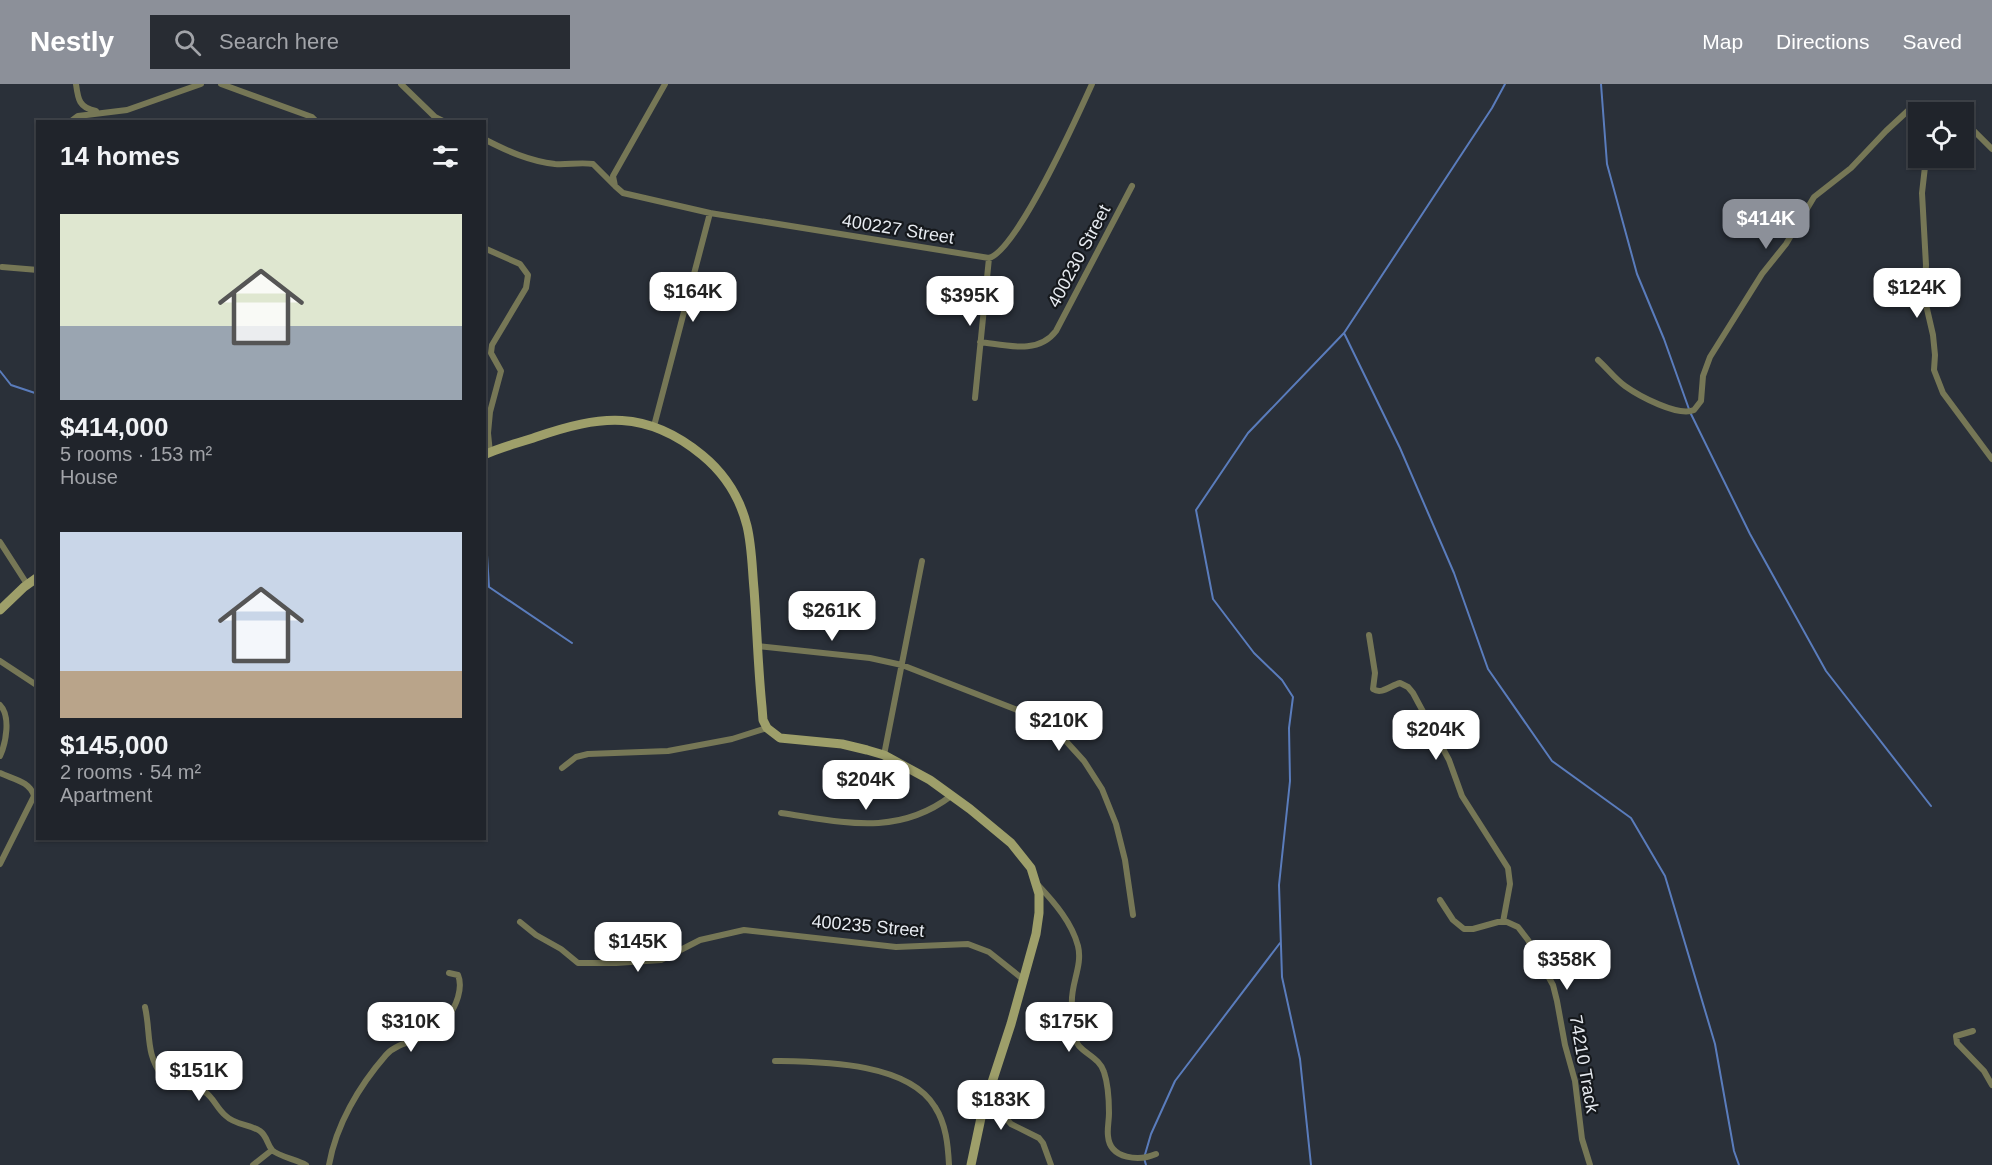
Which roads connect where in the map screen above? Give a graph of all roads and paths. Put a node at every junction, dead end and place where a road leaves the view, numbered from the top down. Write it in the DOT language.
graph roads {
  1 [pos="76,84"];
  2 [pos="201,84"];
  3 [pos="221,84"];
  4 [pos="401,84"];
  5 [pos="665,84"];
  6 [pos="1092,84"];
  7 [pos="1908,111"];
  8 [pos="107,113"];
  9 [pos="72,120"];
  10 [pos="314,120"];
  11 [pos="441,120"];
  12 [pos="1974,131"];
  13 [pos="486,139"];
  14 [pos="1992,149"];
  15 [pos="1925,168"];
  16 [pos="615,186"];
  17 [pos="1132,186"];
  18 [pos="710,213"];
  19 [pos="486,249"];
  20 [pos="989,258"];
  21 [pos="2,267"];
  22 [pos="36,270"];
  23 [pos="980,342"];
  24 [pos="1598,360"];
  25 [pos="975,398"];
  26 [pos="654,426"];
  27 [pos="487,454"];
  28 [pos="1992,459"];
  29 [pos="0,542"];
  30 [pos="922,561"];
  31 [pos="36,578"];
  32 [pos="27,584"];
  33 [pos="0,610"];
  34 [pos="1369,635"];
  35 [pos="758,646"];
  36 [pos="0,661"];
  37 [pos="902,665"];
  38 [pos="36,685"];
  39 [pos="0,705"];
  40 [pos="767,728"];
  41 [pos="884,755"];
  42 [pos="0,756"];
  43 [pos="562,768"];
  44 [pos="0,773"];
  45 [pos="951,796"];
  46 [pos="781,813"];
  47 [pos="0,864"];
  48 [pos="1036,883"];
  49 [pos="1440,900"];
  50 [pos="1133,915"];
  51 [pos="520,922"];
  52 [pos="1503,922"];
  53 [pos="449,973"];
  54 [pos="1024,980"];
  55 [pos="145,1007"];
  56 [pos="1974,1031"];
  57 [pos="775,1061"];
  58 [pos="994,1076"];
  59 [pos="1992,1085"];
  60 [pos="272,1150"];
  61 [pos="1156,1154"];
  62 [pos="253,1165"];
  63 [pos="306,1165"];
  64 [pos="329,1165"];
  65 [pos="949,1165"];
  66 [pos="971,1165"];
  67 [pos="1051,1165"];
  68 [pos="1590,1165"];
  1 -- 8 [label="street"];
  2 -- 8 [label="street"];
  3 -- 10 [label="street"];
  4 -- 11 [label="street"];
  5 -- 16 [label="street"];
  6 -- 20 [label="street"];
  7 -- 24 [label="street"];
  8 -- 9 [label="street"];
  12 -- 14 [label="street"];
  13 -- 16 [label="street"];
  15 -- 28 [label="street"];
  16 -- 18 [label="street, 400227 Street"];
  17 -- 23 [label="street, 400230 Street"];
  18 -- 20 [label="street, 400227 Street"];
  18 -- 26 [label="street"];
  19 -- 27 [label="street"];
  20 -- 23 [label="street"];
  21 -- 22 [label="street"];
  23 -- 25 [label="street"];
  26 -- 27 [label="street"];
  26 -- 35 [label="street"];
  29 -- 32 [label="street"];
  30 -- 37 [label="street"];
  31 -- 32 [label="street"];
  32 -- 33 [label="street"];
  34 -- 52 [label="street"];
  35 -- 37 [label="street"];
  35 -- 40 [label="street"];
  36 -- 38 [label="street"];
  37 -- 41 [label="street"];
  37 -- 50 [label="street"];
  39 -- 42 [label="street"];
  40 -- 41 [label="street"];
  40 -- 43 [label="street"];
  41 -- 45 [label="street"];
  44 -- 47 [label="street"];
  45 -- 46 [label="street"];
  45 -- 48 [label="street"];
  48 -- 54 [label="street"];
  48 -- 61 [label="street"];
  49 -- 52 [label="street"];
  51 -- 54 [label="street, 400235 Street"];
  52 -- 68 [label="street, 74210 Track"];
  53 -- 64 [label="street"];
  54 -- 58 [label="street"];
  55 -- 60 [label="street"];
  56 -- 59 [label="street"];
  57 -- 65 [label="street"];
  58 -- 66 [label="street"];
  58 -- 67 [label="street"];
  60 -- 62 [label="street"];
  60 -- 63 [label="street"];
}
